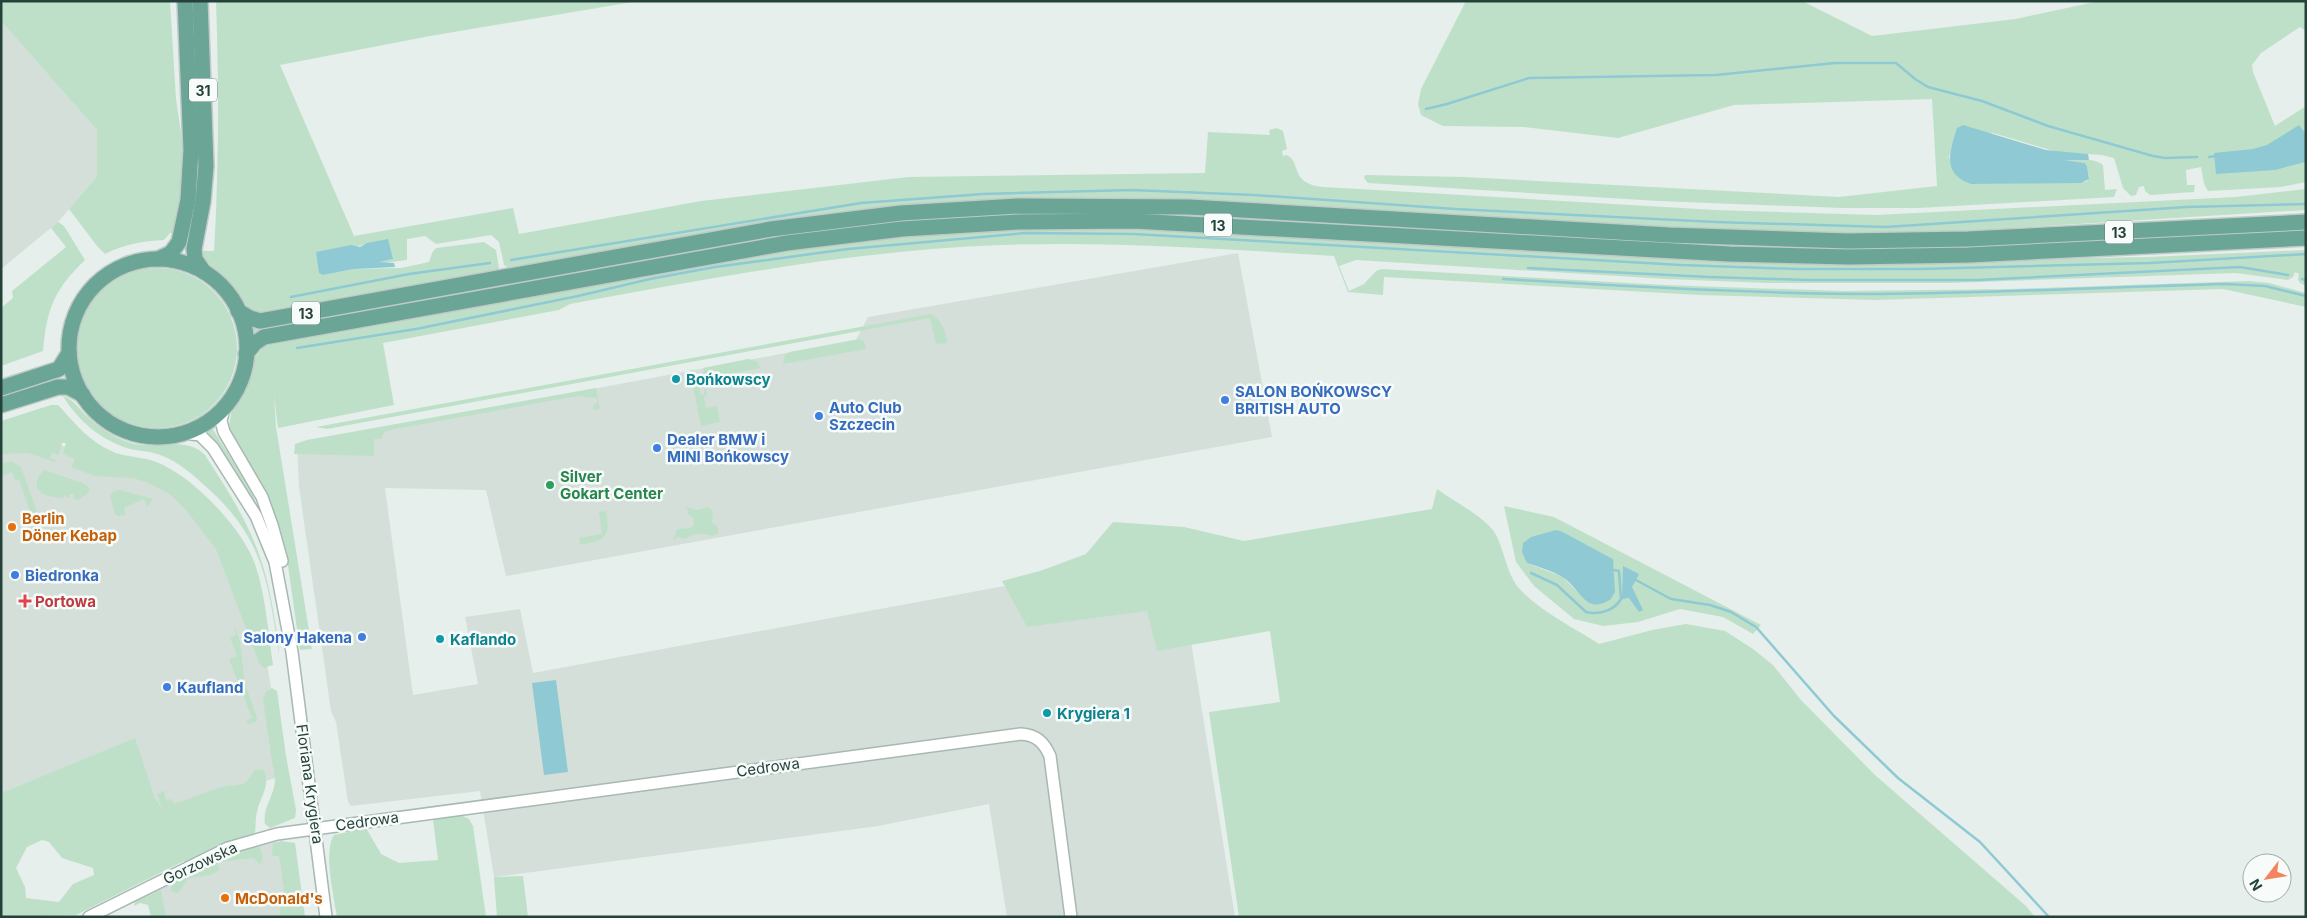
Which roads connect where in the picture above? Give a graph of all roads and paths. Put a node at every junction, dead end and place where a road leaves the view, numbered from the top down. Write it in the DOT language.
graph roads {
  1 [pos="184,1"];
  2 [pos="200,1"];
  3 [pos="2306,218"];
  4 [pos="2306,222"];
  5 [pos="2269,224"];
  6 [pos="2306,238"];
  7 [pos="2262,240"];
  8 [pos="2306,245"];
  9 [pos="158,259"];
  10 [pos="204,272"];
  11 [pos="238,310"];
  12 [pos="69,353"];
  13 [pos="246,354"];
  14 [pos="1,388"];
  15 [pos="83,395"];
  16 [pos="1,405"];
  17 [pos="224,408"];
  18 [pos="184,433"];
  19 [pos="292,652"];
  20 [pos="316,828"];
  21 [pos="89,917"];
  22 [pos="326,917"];
  23 [pos="1071,917"];
  1 -- 9 [label="main road, 31"];
  2 -- 10 [label="main road, 31"];
  3 -- 5 [label="main road"];
  4 -- 5 [label="main road, 13"];
  5 -- 11 [label="main road, 13"];
  6 -- 7 [label="main road, 13"];
  7 -- 8 [label="main road"];
  7 -- 13 [label="main road, 13"];
  9 -- 10 [label="main road, 13"];
  9 -- 12 [label="main road, 13"];
  10 -- 11 [label="main road, 13"];
  11 -- 13 [label="main road, 13"];
  12 -- 14 [label="main road"];
  12 -- 15 [label="main road"];
  13 -- 17 [label="main road, 13"];
  15 -- 16 [label="main road, 13"];
  15 -- 18 [label="main road, 13"];
  17 -- 18 [label="main road, 13"];
  17 -- 19 [label="street, Floriana Krygiera"];
  18 -- 19 [label="street, Floriana Krygiera"];
  19 -- 20 [label="street, Floriana Krygiera"];
  20 -- 21 [label="street, Gorzowska"];
  20 -- 22 [label="street, Floriana Krygiera"];
  20 -- 23 [label="street, Cedrowa"];
}
